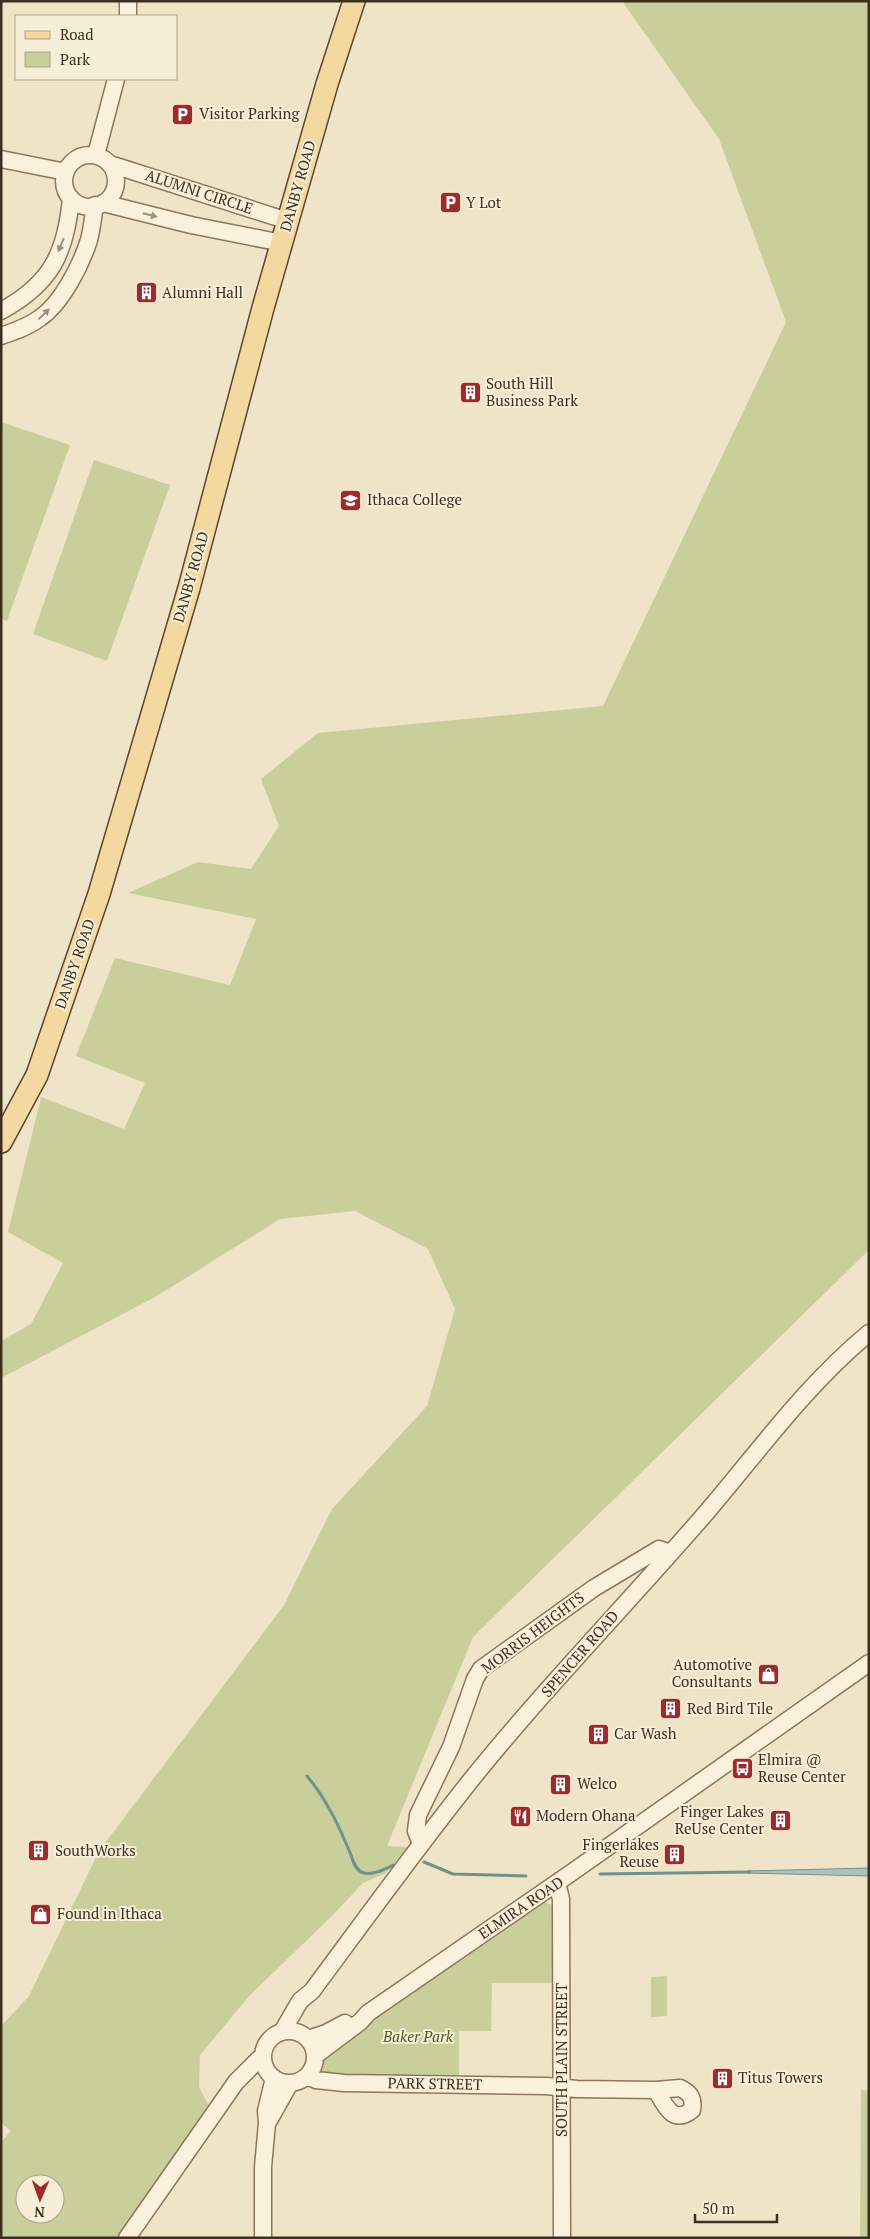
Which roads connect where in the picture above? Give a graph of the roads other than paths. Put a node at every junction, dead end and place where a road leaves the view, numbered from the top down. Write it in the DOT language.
graph roads {
  1 [pos="128,1"];
  2 [pos="354,1"];
  3 [pos="128,15"];
  4 [pos="116,80"];
  5 [pos="1,159"];
  6 [pos="103,160"];
  7 [pos="66,172"];
  8 [pos="71,198"];
  9 [pos="99,204"];
  10 [pos="288,221"];
  11 [pos="282,244"];
  12 [pos="1,311"];
  13 [pos="1,336"];
  14 [pos="1,1142"];
  15 [pos="869,1333"];
  16 [pos="670,1553"];
  17 [pos="869,1662"];
  18 [pos="421,1844"];
  19 [pos="557,1883"];
  20 [pos="312,1991"];
  21 [pos="368,2013"];
  22 [pos="282,2032"];
  23 [pos="304,2036"];
  24 [pos="262,2056"];
  25 [pos="316,2056"];
  26 [pos="271,2076"];
  27 [pos="307,2076"];
  28 [pos="290,2083"];
  29 [pos="563,2088"];
  30 [pos="656,2090"];
  31 [pos="230,2093"];
  32 [pos="267,2123"];
  33 [pos="126,2238"];
  34 [pos="263,2238"];
  35 [pos="562,2238"];
  1 -- 3 [label="street"];
  2 -- 10 [label="main road, DANBY ROAD"];
  4 -- 6 [label="street"];
  5 -- 7 [label="street"];
  6 -- 7 [label="street"];
  6 -- 9 [label="street"];
  6 -- 10 [label="street, ALUMNI CIRCLE"];
  7 -- 8 [label="street"];
  8 -- 9 [label="street"];
  8 -- 12 [label="street, one-way"];
  9 -- 11 [label="street, ALUMNI CIRCLE, one-way"];
  13 -- 9 [label="street, one-way"];
  10 -- 11 [label="main road, DANBY ROAD"];
  11 -- 14 [label="main road, DANBY ROAD"];
  15 -- 16 [label="street, SPENCER ROAD"];
  16 -- 18 [label="street, SPENCER ROAD"];
  16 -- 18 [label="street, MORRIS HEIGHTS"];
  17 -- 19 [label="street, ELMIRA ROAD"];
  18 -- 20 [label="street, SPENCER ROAD"];
  19 -- 21 [label="street, ELMIRA ROAD"];
  19 -- 29 [label="street, SOUTH PLAIN STREET"];
  20 -- 22 [label="street, SPENCER ROAD"];
  20 -- 23 [label="street, SPENCER ROAD"];
  21 -- 23 [label="street, ELMIRA ROAD"];
  21 -- 25 [label="street, ELMIRA ROAD"];
  22 -- 23 [label="street"];
  22 -- 24 [label="street"];
  23 -- 25 [label="street"];
  24 -- 26 [label="street"];
  24 -- 31 [label="street"];
  25 -- 27 [label="street"];
  26 -- 28 [label="street"];
  26 -- 31 [label="street"];
  26 -- 32 [label="street"];
  27 -- 28 [label="street"];
  27 -- 29 [label="street, PARK STREET"];
  28 -- 32 [label="street"];
  29 -- 30 [label="street, PARK STREET"];
  29 -- 35 [label="street, SOUTH PLAIN STREET"];
  31 -- 33 [label="street"];
  32 -- 34 [label="street"];
}
